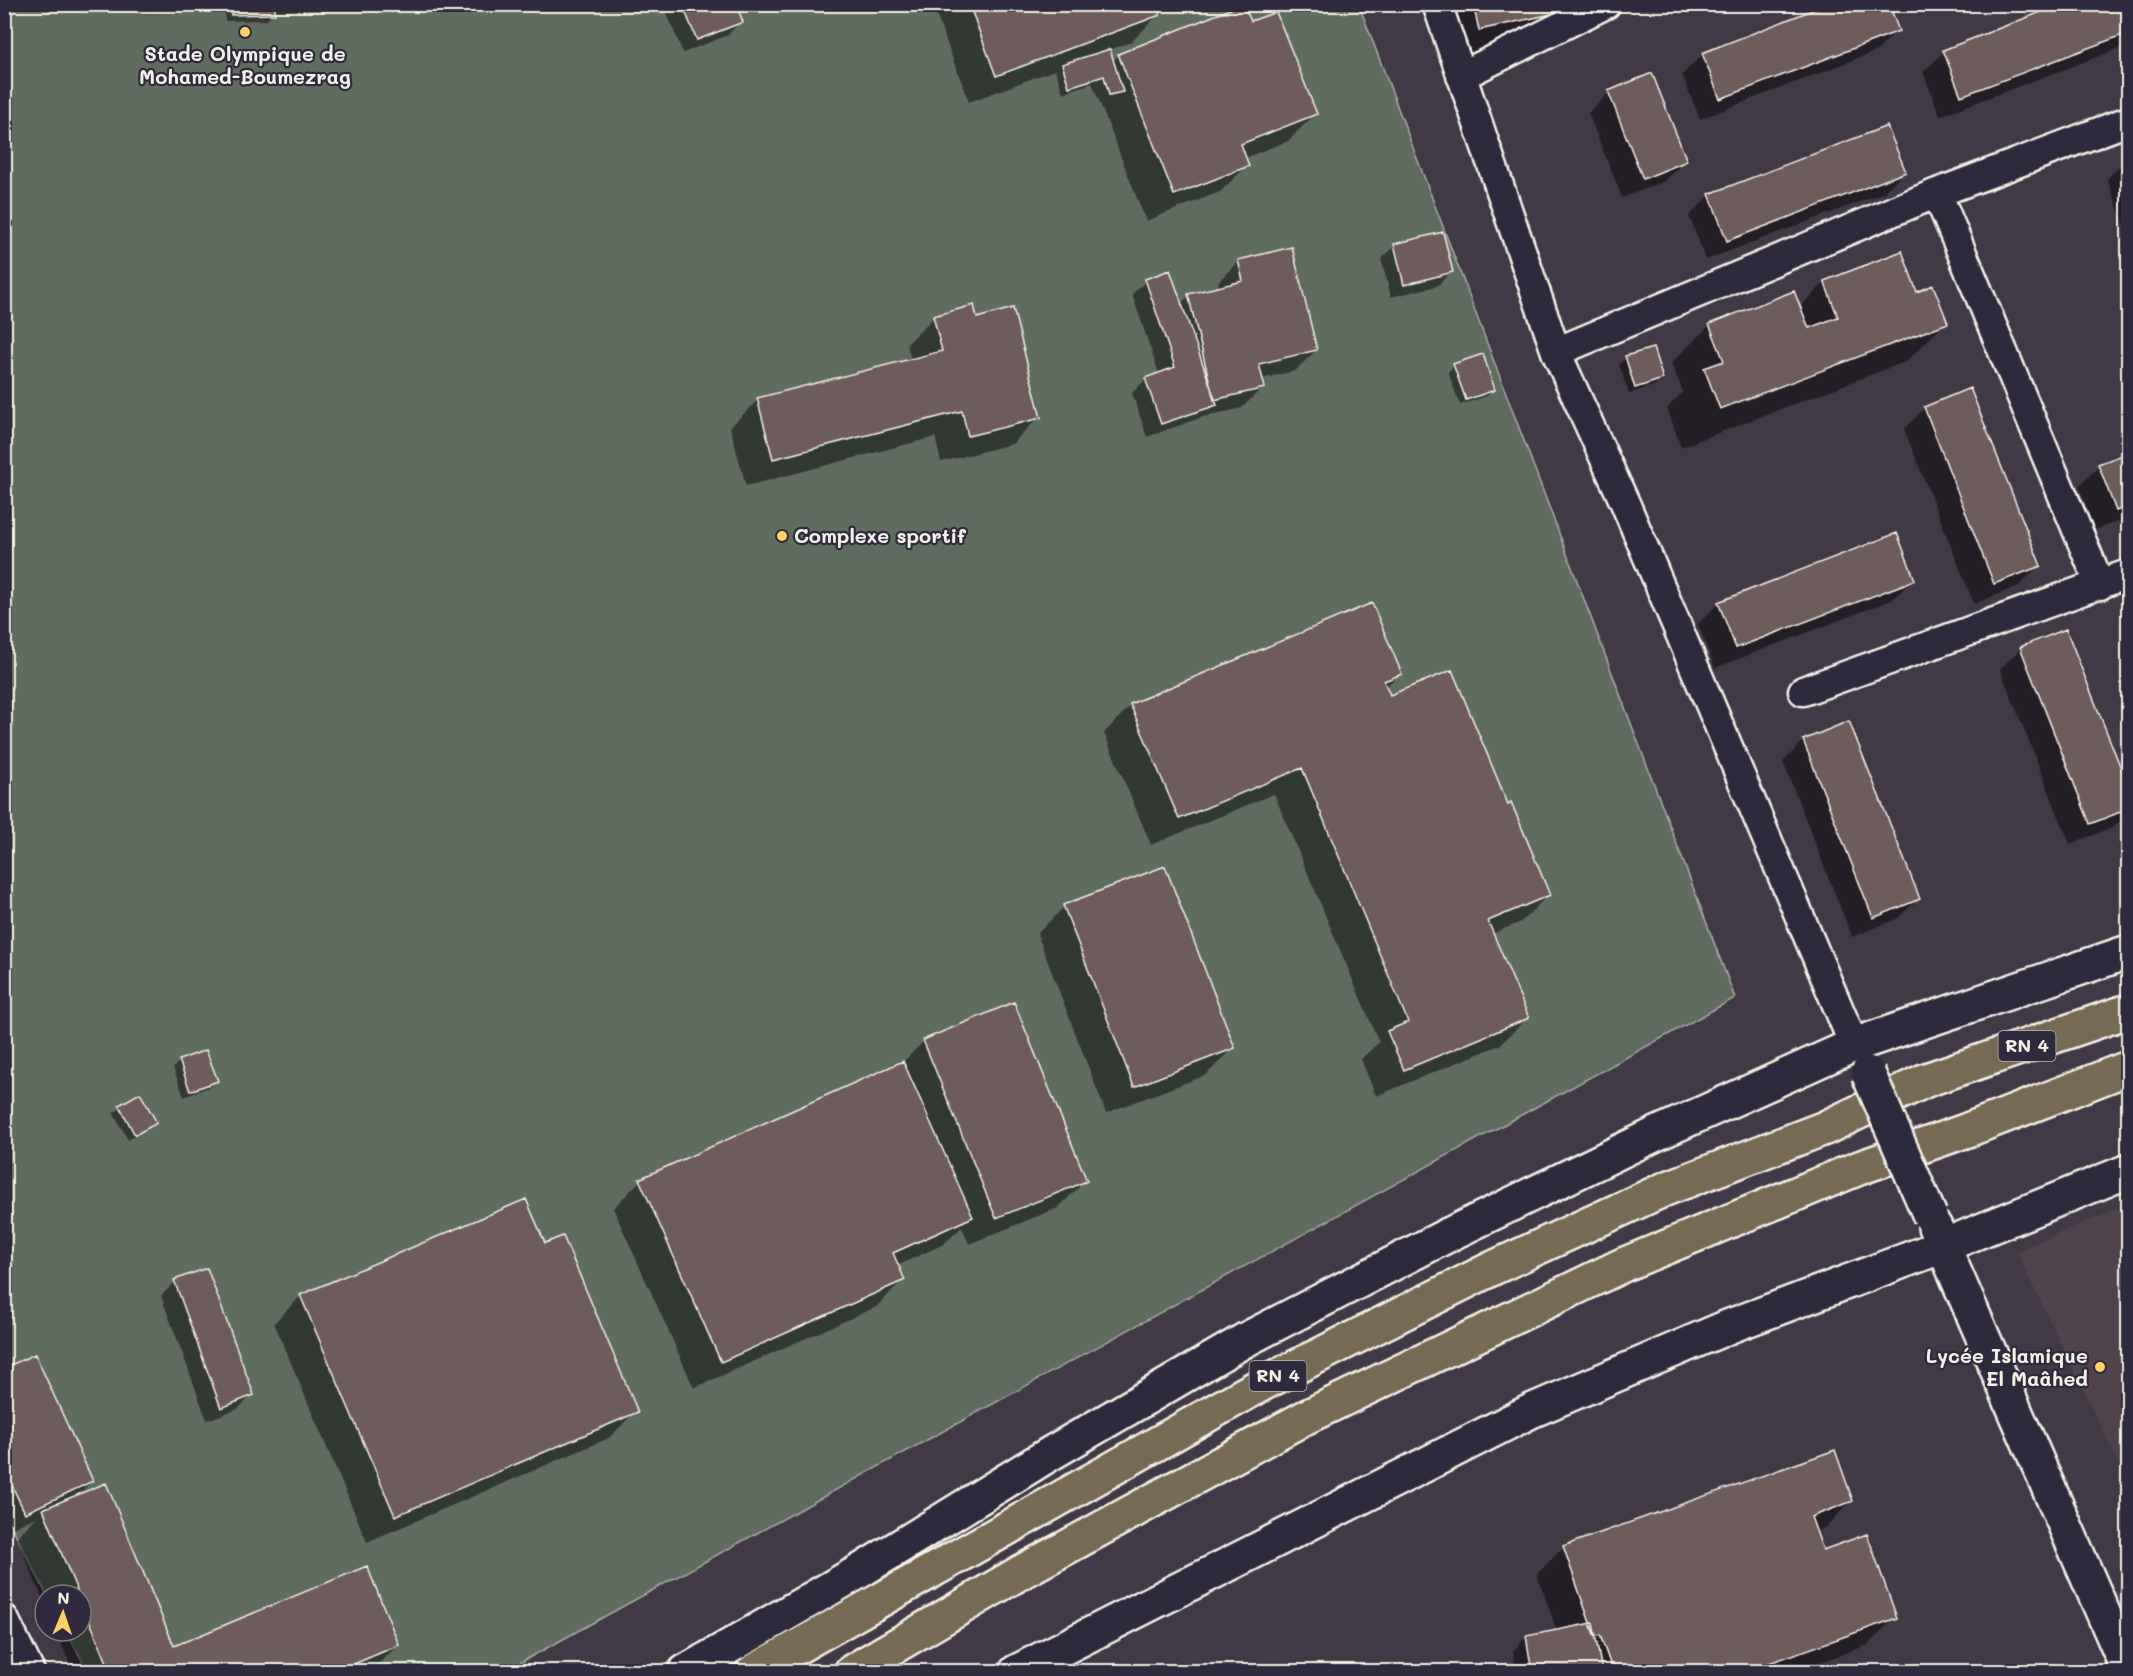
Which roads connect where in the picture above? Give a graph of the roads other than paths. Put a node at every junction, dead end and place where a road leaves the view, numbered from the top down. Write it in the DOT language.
graph roads {
  1 [pos="1437,4"];
  2 [pos="1606,4"];
  3 [pos="1461,76"];
  4 [pos="2128,121"];
  5 [pos="1937,193"];
  6 [pos="1556,352"];
  7 [pos="2128,574"];
  8 [pos="2100,585"];
  9 [pos="1803,691"];
  10 [pos="2128,952"];
  11 [pos="2128,1011"];
  12 [pos="1861,1059"];
  13 [pos="2128,1068"];
  14 [pos="2128,1171"];
  15 [pos="1943,1246"];
  16 [pos="4,1619"];
  17 [pos="2128,1670"];
  18 [pos="30,1671"];
  19 [pos="685,1671"];
  20 [pos="753,1671"];
  21 [pos="851,1671"];
  22 [pos="1016,1671"];
  1 -- 3 [label="street"];
  2 -- 3 [label="street"];
  3 -- 6 [label="street"];
  4 -- 5 [label="street"];
  5 -- 6 [label="street"];
  5 -- 8 [label="street"];
  6 -- 12 [label="street"];
  7 -- 8 [label="street"];
  8 -- 9 [label="street"];
  10 -- 12 [label="main road"];
  11 -- 20 [label="highway, RN 4"];
  12 -- 15 [label="main road, bridge"];
  12 -- 19 [label="main road"];
  13 -- 21 [label="highway, RN 4"];
  14 -- 15 [label="main road"];
  15 -- 17 [label="main road"];
  15 -- 22 [label="main road"];
  16 -- 18 [label="street"];
}
